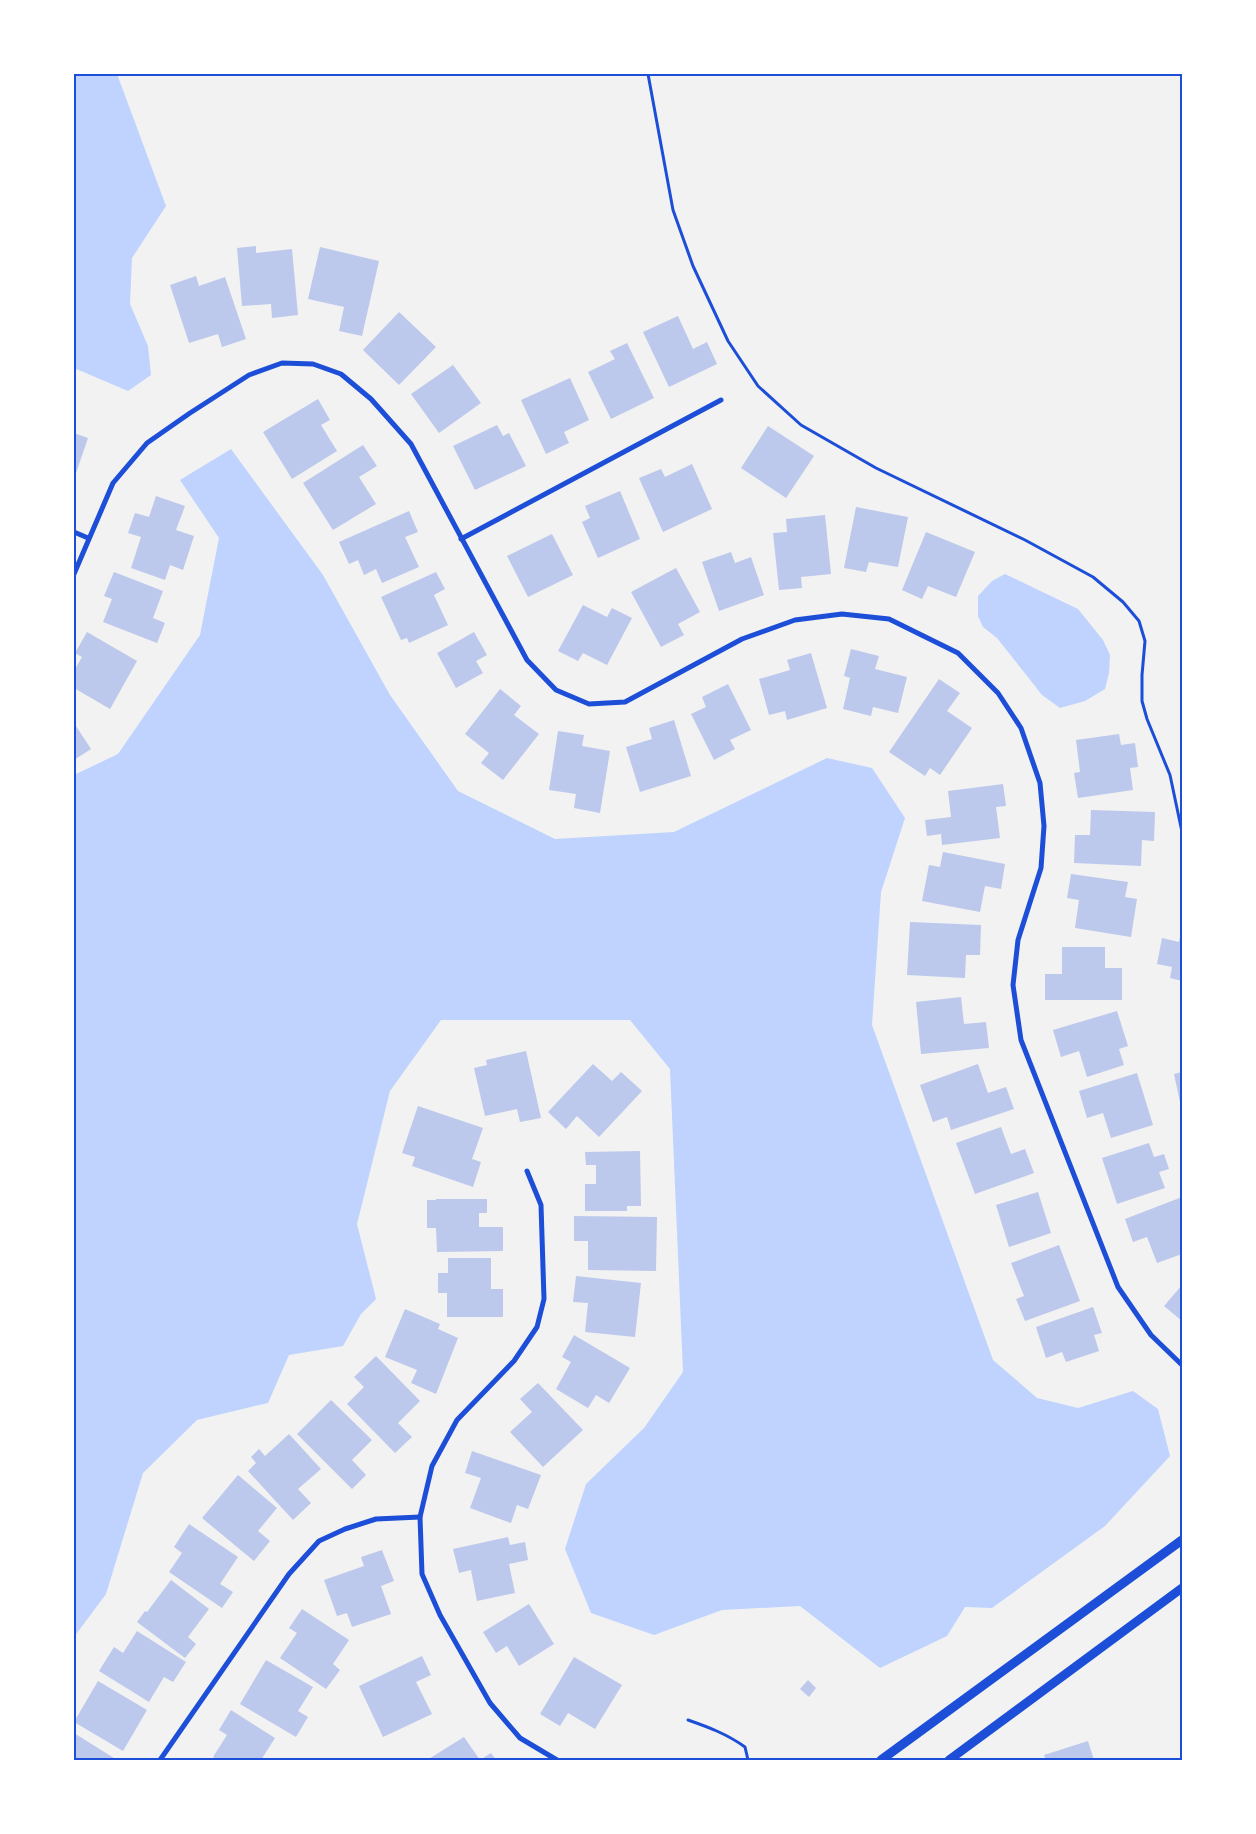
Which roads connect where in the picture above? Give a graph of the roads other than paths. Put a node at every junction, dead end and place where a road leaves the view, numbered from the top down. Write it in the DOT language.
graph roads {
  1 [pos="721,400"];
  2 [pos="74,532"];
  3 [pos="88,538"];
  4 [pos="461,539"];
  5 [pos="74,574"];
  6 [pos="527,1171"];
  7 [pos="1182,1365"];
  8 [pos="420,1516"];
  9 [pos="1182,1540"];
  10 [pos="1182,1588"];
  11 [pos="160,1760"];
  12 [pos="557,1760"];
  13 [pos="881,1760"];
  14 [pos="949,1760"];
  1 -- 4 [label="street"];
  2 -- 3 [label="street"];
  3 -- 4 [label="street"];
  3 -- 5 [label="street"];
  4 -- 7 [label="street"];
  6 -- 8 [label="street"];
  8 -- 11 [label="street"];
  8 -- 12 [label="street"];
  9 -- 13 [label="street"];
  10 -- 14 [label="street"];
}
